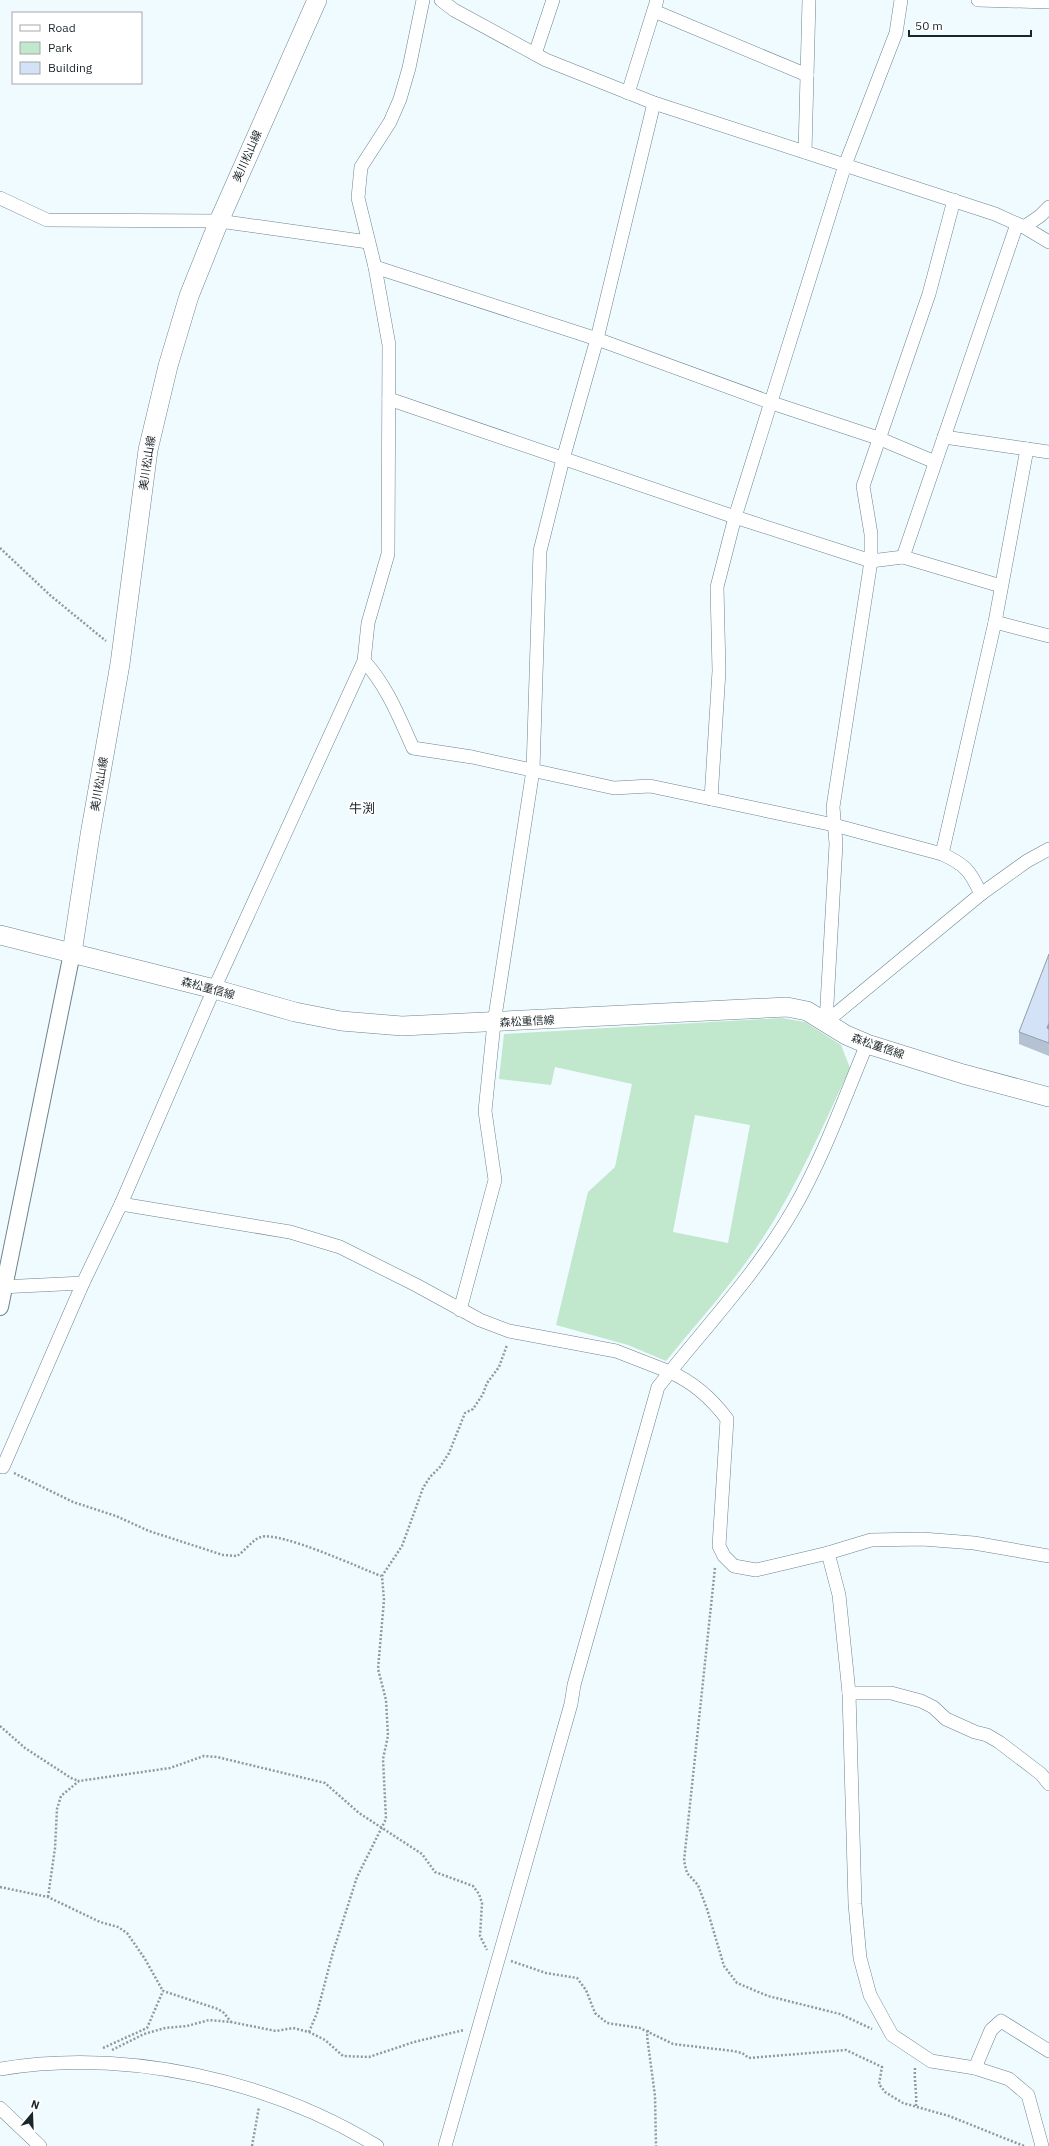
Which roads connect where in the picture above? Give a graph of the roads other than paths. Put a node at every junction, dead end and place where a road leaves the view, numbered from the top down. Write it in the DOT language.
graph roads {
  1 [pos="317,0"];
  2 [pos="423,0"];
  3 [pos="441,0"];
  4 [pos="553,0"];
  5 [pos="809,0"];
  6 [pos="901,0"];
  7 [pos="978,0"];
  8 [pos="1049,2"];
  9 [pos="656,5"];
  10 [pos="535,54"];
  11 [pos="807,75"];
  12 [pos="628,93"];
  13 [pos="654,103"];
  14 [pos="805,152"];
  15 [pos="845,165"];
  16 [pos="0,198"];
  17 [pos="954,200"];
  18 [pos="1049,207"];
  19 [pos="219,220"];
  20 [pos="1021,226"];
  21 [pos="368,242"];
  22 [pos="1049,242"];
  23 [pos="375,267"];
  24 [pos="597,339"];
  25 [pos="389,399"];
  26 [pos="772,403"];
  27 [pos="944,437"];
  28 [pos="878,438"];
  29 [pos="1027,449"];
  30 [pos="1049,452"];
  31 [pos="563,459"];
  32 [pos="935,462"];
  33 [pos="735,517"];
  34 [pos="903,557"];
  35 [pos="871,562"];
  36 [pos="1001,586"];
  37 [pos="995,622"];
  38 [pos="1049,636"];
  39 [pos="364,661"];
  40 [pos="533,770"];
  41 [pos="711,799"];
  42 [pos="834,825"];
  43 [pos="1049,849"];
  44 [pos="942,854"];
  45 [pos="981,894"];
  46 [pos="0,935"];
  47 [pos="72,953"];
  48 [pos="214,989"];
  49 [pos="826,1022"];
  50 [pos="494,1023"];
  51 [pos="868,1044"];
  52 [pos="1049,1097"];
  53 [pos="121,1204"];
  54 [pos="83,1283"];
  55 [pos="2,1287"];
  56 [pos="0,1307"];
  57 [pos="460,1310"];
  58 [pos="670,1372"];
  59 [pos="2,1467"];
  60 [pos="828,1553"];
  61 [pos="1049,1556"];
  62 [pos="849,1693"];
  63 [pos="1049,1784"];
  64 [pos="1049,2051"];
  65 [pos="975,2068"];
  66 [pos="0,2069"];
  67 [pos="0,2108"];
  68 [pos="40,2146"];
  69 [pos="377,2146"];
  70 [pos="445,2146"];
  71 [pos="1042,2146"];
  1 -- 19 [label="main road, 美川松山線"];
  2 -- 21 [label="street"];
  3 -- 10 [label="street"];
  4 -- 10 [label="street"];
  5 -- 11 [label="street"];
  6 -- 15 [label="street"];
  7 -- 8 [label="street"];
  9 -- 11 [label="street"];
  9 -- 12 [label="street"];
  10 -- 12 [label="street"];
  11 -- 14 [label="street"];
  12 -- 13 [label="street"];
  13 -- 14 [label="street"];
  13 -- 24 [label="street"];
  14 -- 15 [label="street"];
  15 -- 17 [label="street"];
  15 -- 26 [label="street"];
  16 -- 19 [label="street"];
  17 -- 20 [label="street"];
  17 -- 28 [label="street"];
  18 -- 20 [label="street"];
  19 -- 21 [label="street"];
  19 -- 47 [label="main road, 美川松山線"];
  20 -- 22 [label="street"];
  20 -- 27 [label="street"];
  21 -- 23 [label="street"];
  23 -- 24 [label="street"];
  23 -- 25 [label="street"];
  24 -- 26 [label="street"];
  24 -- 31 [label="street"];
  25 -- 31 [label="street"];
  25 -- 39 [label="street"];
  26 -- 28 [label="street"];
  26 -- 33 [label="street"];
  27 -- 29 [label="street"];
  27 -- 32 [label="street"];
  28 -- 32 [label="street"];
  28 -- 35 [label="street"];
  29 -- 30 [label="street"];
  29 -- 36 [label="street"];
  31 -- 33 [label="street"];
  31 -- 40 [label="street"];
  32 -- 34 [label="street"];
  33 -- 35 [label="street"];
  33 -- 41 [label="street"];
  34 -- 35 [label="street"];
  34 -- 36 [label="street"];
  35 -- 42 [label="street"];
  36 -- 37 [label="street"];
  37 -- 38 [label="street"];
  37 -- 44 [label="street"];
  39 -- 40 [label="street"];
  39 -- 48 [label="street"];
  40 -- 41 [label="street"];
  40 -- 50 [label="street"];
  41 -- 42 [label="street"];
  42 -- 44 [label="street"];
  42 -- 49 [label="street"];
  43 -- 45 [label="street"];
  44 -- 45 [label="street"];
  45 -- 49 [label="street"];
  46 -- 47 [label="main road, 森松重信線"];
  47 -- 48 [label="main road, 森松重信線"];
  47 -- 55 [label="street"];
  48 -- 50 [label="main road, 森松重信線"];
  48 -- 53 [label="street"];
  49 -- 50 [label="main road, 森松重信線"];
  49 -- 51 [label="main road, 森松重信線"];
  50 -- 57 [label="street"];
  51 -- 52 [label="main road, 森松重信線"];
  51 -- 58 [label="street"];
  53 -- 54 [label="street"];
  53 -- 57 [label="street"];
  54 -- 55 [label="street"];
  54 -- 59 [label="street"];
  55 -- 56 [label="street"];
  57 -- 58 [label="street"];
  58 -- 60 [label="street"];
  58 -- 70 [label="street"];
  60 -- 61 [label="street"];
  60 -- 62 [label="street"];
  62 -- 63 [label="street"];
  62 -- 65 [label="street"];
  64 -- 65 [label="street"];
  65 -- 71 [label="street"];
  66 -- 69 [label="street"];
  67 -- 68 [label="street"];
}
